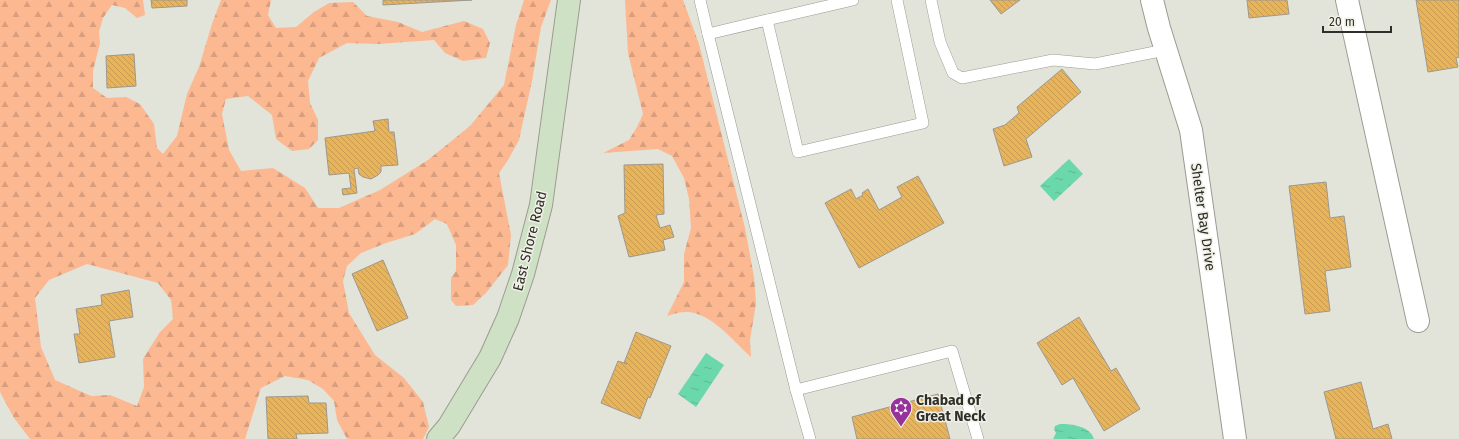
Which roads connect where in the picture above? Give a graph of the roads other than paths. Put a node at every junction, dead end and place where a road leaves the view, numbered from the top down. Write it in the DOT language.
graph roads {
  1 [pos="569,0"];
  2 [pos="700,0"];
  3 [pos="853,0"];
  4 [pos="897,0"];
  5 [pos="931,0"];
  6 [pos="1152,0"];
  7 [pos="1347,0"];
  8 [pos="767,20"];
  9 [pos="708,34"];
  10 [pos="1165,50"];
  11 [pos="1418,321"];
  12 [pos="796,390"];
  13 [pos="438,439"];
  14 [pos="810,439"];
  15 [pos="978,439"];
  16 [pos="1235,439"];
  1 -- 13 [label="main road, East Shore Road"];
  2 -- 9 [label="lane"];
  3 -- 8 [label="lane"];
  4 -- 8 [label="lane"];
  5 -- 10 [label="lane"];
  6 -- 10 [label="street, Shelter Bay Drive"];
  7 -- 11 [label="street"];
  8 -- 9 [label="lane"];
  9 -- 12 [label="lane"];
  10 -- 16 [label="street, Shelter Bay Drive"];
  12 -- 14 [label="lane"];
  12 -- 15 [label="lane"];
}
